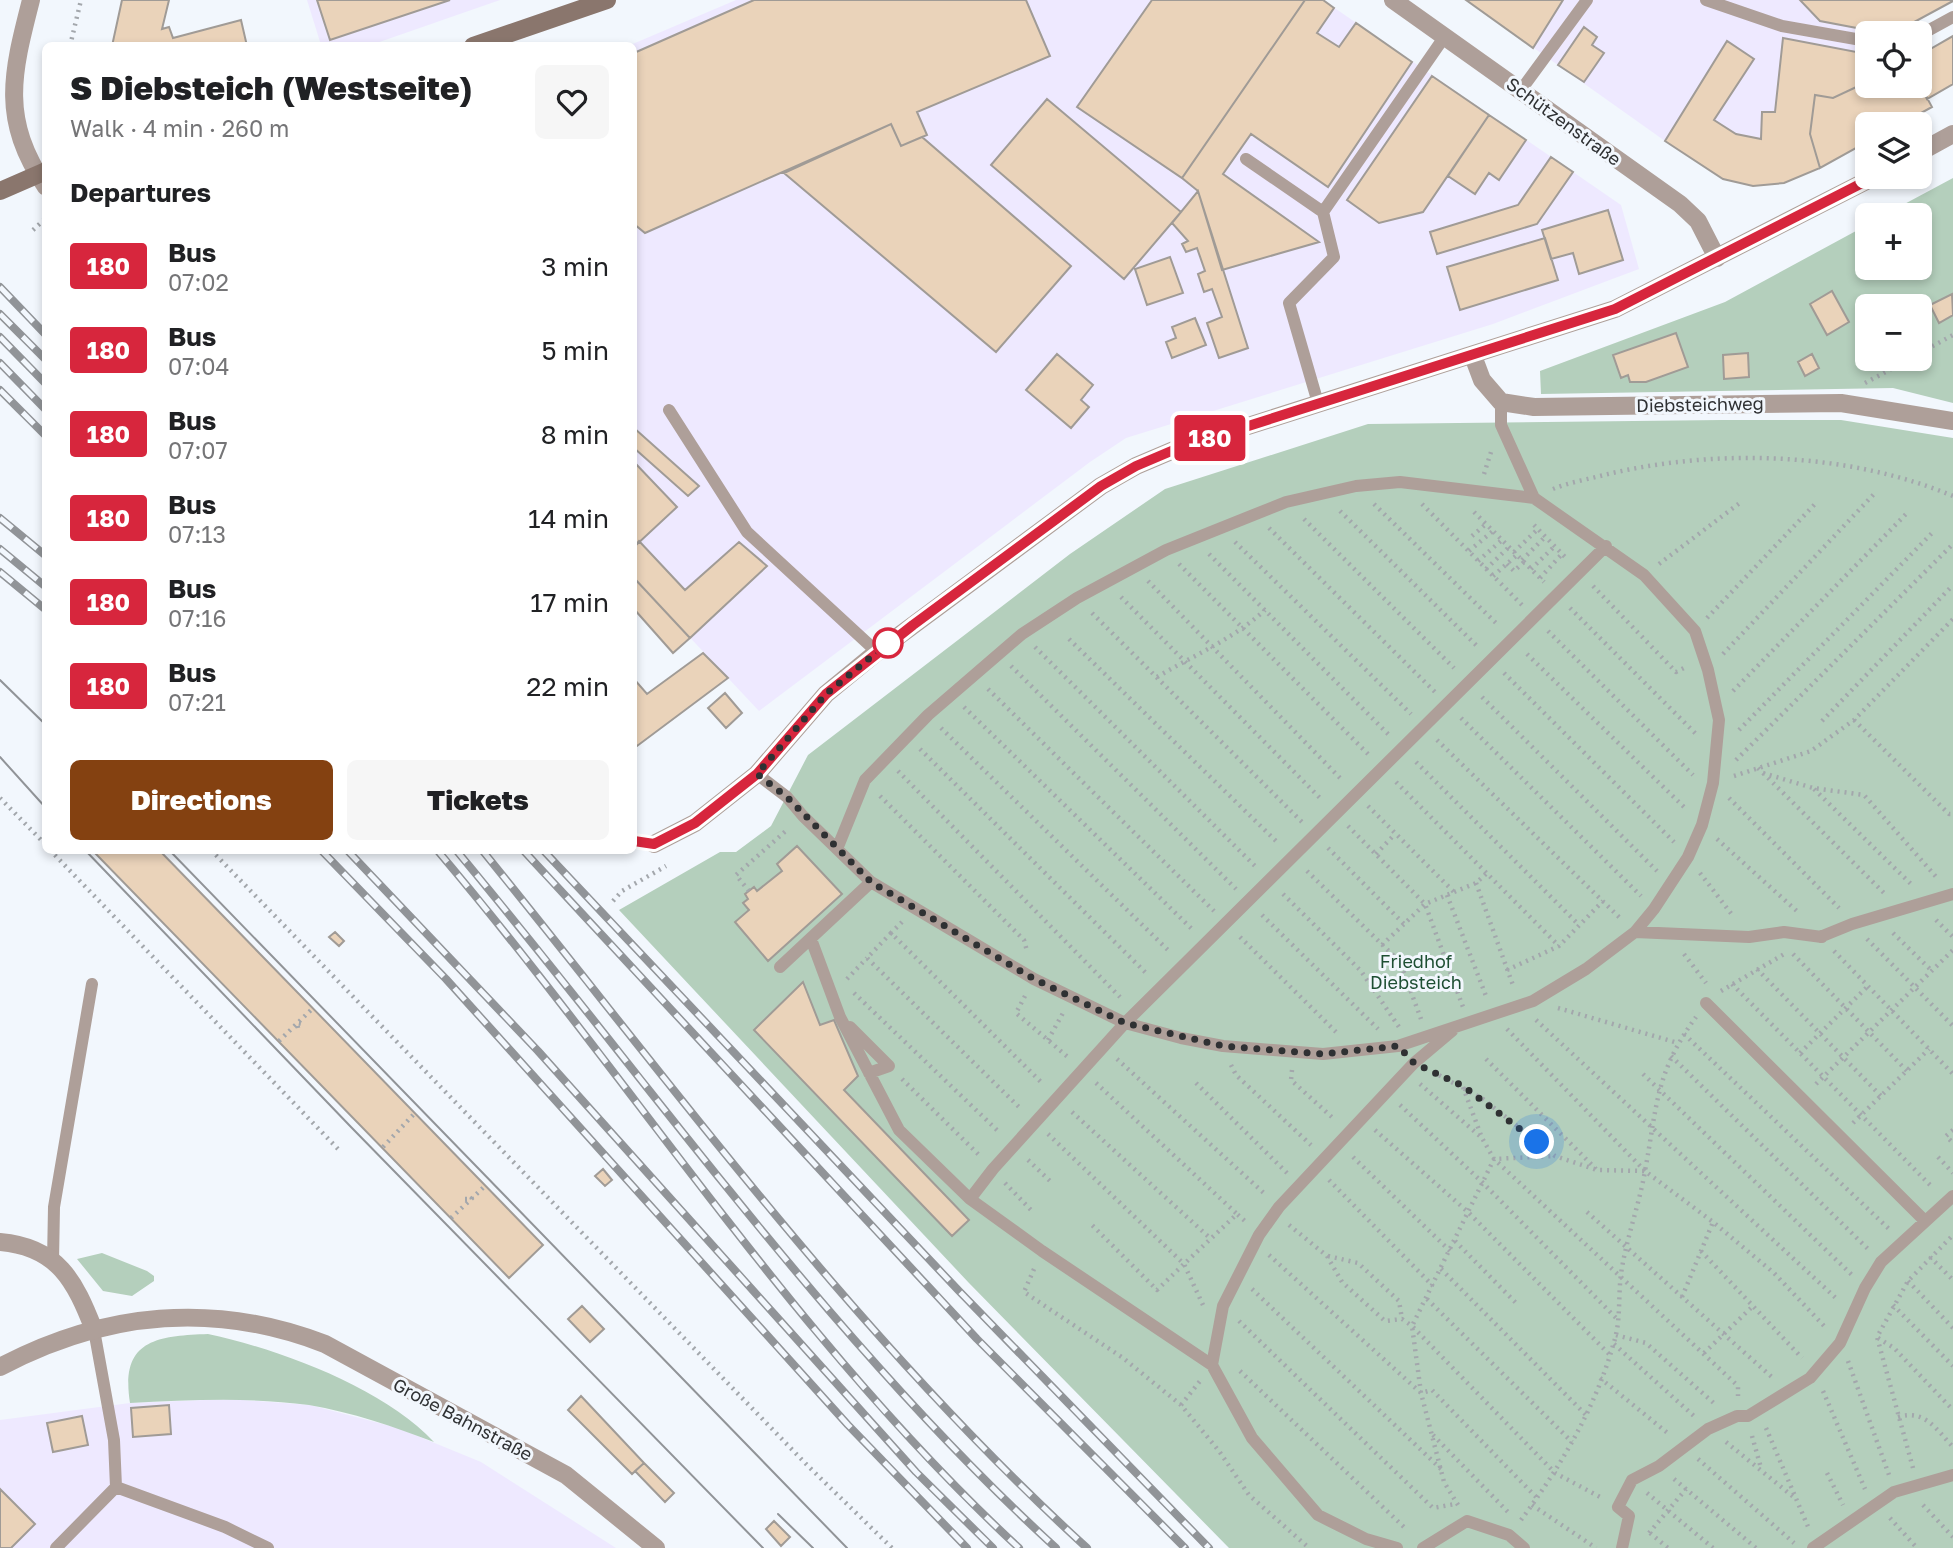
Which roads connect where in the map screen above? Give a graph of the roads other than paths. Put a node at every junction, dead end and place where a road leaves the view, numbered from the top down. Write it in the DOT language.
graph roads {
  1 [pos="31,0"];
  2 [pos="607,0"];
  3 [pos="1393,0"];
  4 [pos="1587,0"];
  5 [pos="1706,0"];
  6 [pos="1953,17"];
  7 [pos="1932,28"];
  8 [pos="1445,36"];
  9 [pos="1855,39"];
  10 [pos="485,42"];
  11 [pos="1521,90"];
  12 [pos="1953,134"];
  13 [pos="1932,145"];
  14 [pos="1246,159"];
  15 [pos="42,177"];
  16 [pos="1855,187"];
  17 [pos="0,191"];
  18 [pos="1323,212"];
  19 [pos="1717,258"];
  20 [pos="1473,356"];
  21 [pos="1501,402"];
  22 [pos="1318,403"];
  23 [pos="669,410"];
  24 [pos="1953,421"];
  25 [pos="1534,498"];
  26 [pos="1606,547"];
  27 [pos="877,652"];
  28 [pos="757,774"];
  29 [pos="654,844"];
  30 [pos="838,849"];
  31 [pos="871,882"];
  32 [pos="1952,893"];
  33 [pos="1635,932"];
  34 [pos="811,939"];
  35 [pos="780,967"];
  36 [pos="92,984"];
  37 [pos="1706,1003"];
  38 [pos="840,1017"];
  39 [pos="1125,1023"];
  40 [pos="1463,1025"];
  41 [pos="869,1073"];
  42 [pos="970,1199"];
  43 [pos="1950,1199"];
  44 [pos="1924,1220"];
  45 [pos="0,1242"];
  46 [pos="53,1261"];
  47 [pos="94,1330"];
  48 [pos="1212,1365"];
  49 [pos="0,1367"];
  50 [pos="1953,1475"];
  51 [pos="116,1487"];
  52 [pos="1519,1523"];
  53 [pos="1509,1535"];
  54 [pos="1424,1547"];
  55 [pos="1815,1547"];
  56 [pos="56,1548"];
  57 [pos="268,1548"];
  58 [pos="656,1548"];
  59 [pos="1397,1548"];
  60 [pos="1524,1548"];
  61 [pos="1622,1548"];
  1 -- 15 [label="street"];
  2 -- 10 [label="street"];
  3 -- 8 [label="street, Schützenstraße"];
  4 -- 11 [label="lane"];
  5 -- 9 [label="lane"];
  6 -- 7 [label="lane"];
  8 -- 11 [label="street, Schützenstraße"];
  8 -- 18 [label="lane"];
  11 -- 19 [label="street, Schützenstraße"];
  12 -- 13 [label="street"];
  14 -- 18 [label="lane"];
  15 -- 17 [label="street"];
  16 -- 19 [label="street"];
  18 -- 22 [label="lane"];
  19 -- 20 [label="street"];
  20 -- 21 [label="street"];
  20 -- 22 [label="street"];
  21 -- 24 [label="street, Diebsteichweg"];
  21 -- 25 [label="lane"];
  22 -- 27 [label="street"];
  23 -- 27 [label="lane"];
  25 -- 26 [label="lane"];
  25 -- 30 [label="lane"];
  26 -- 33 [label="lane"];
  26 -- 39 [label="lane"];
  27 -- 28 [label="street"];
  28 -- 29 [label="street"];
  28 -- 30 [label="lane"];
  30 -- 31 [label="lane"];
  31 -- 34 [label="lane"];
  31 -- 39 [label="lane"];
  32 -- 33 [label="lane"];
  33 -- 40 [label="lane"];
  34 -- 35 [label="lane"];
  34 -- 38 [label="lane"];
  36 -- 46 [label="lane"];
  37 -- 44 [label="lane"];
  38 -- 41 [label="lane"];
  38 -- 41 [label="lane"];
  39 -- 40 [label="lane"];
  39 -- 42 [label="lane"];
  40 -- 48 [label="lane"];
  41 -- 42 [label="lane"];
  42 -- 48 [label="lane"];
  43 -- 44 [label="lane"];
  44 -- 61 [label="lane"];
  45 -- 46 [label="street"];
  46 -- 47 [label="street"];
  47 -- 49 [label="street, Große Bahnstraße"];
  47 -- 51 [label="lane"];
  47 -- 58 [label="street, Große Bahnstraße"];
  48 -- 59 [label="lane"];
  50 -- 55 [label="lane"];
  51 -- 56 [label="lane"];
  51 -- 57 [label="lane"];
  52 -- 53 [label="lane"];
  53 -- 54 [label="lane"];
  53 -- 60 [label="lane"];
}
